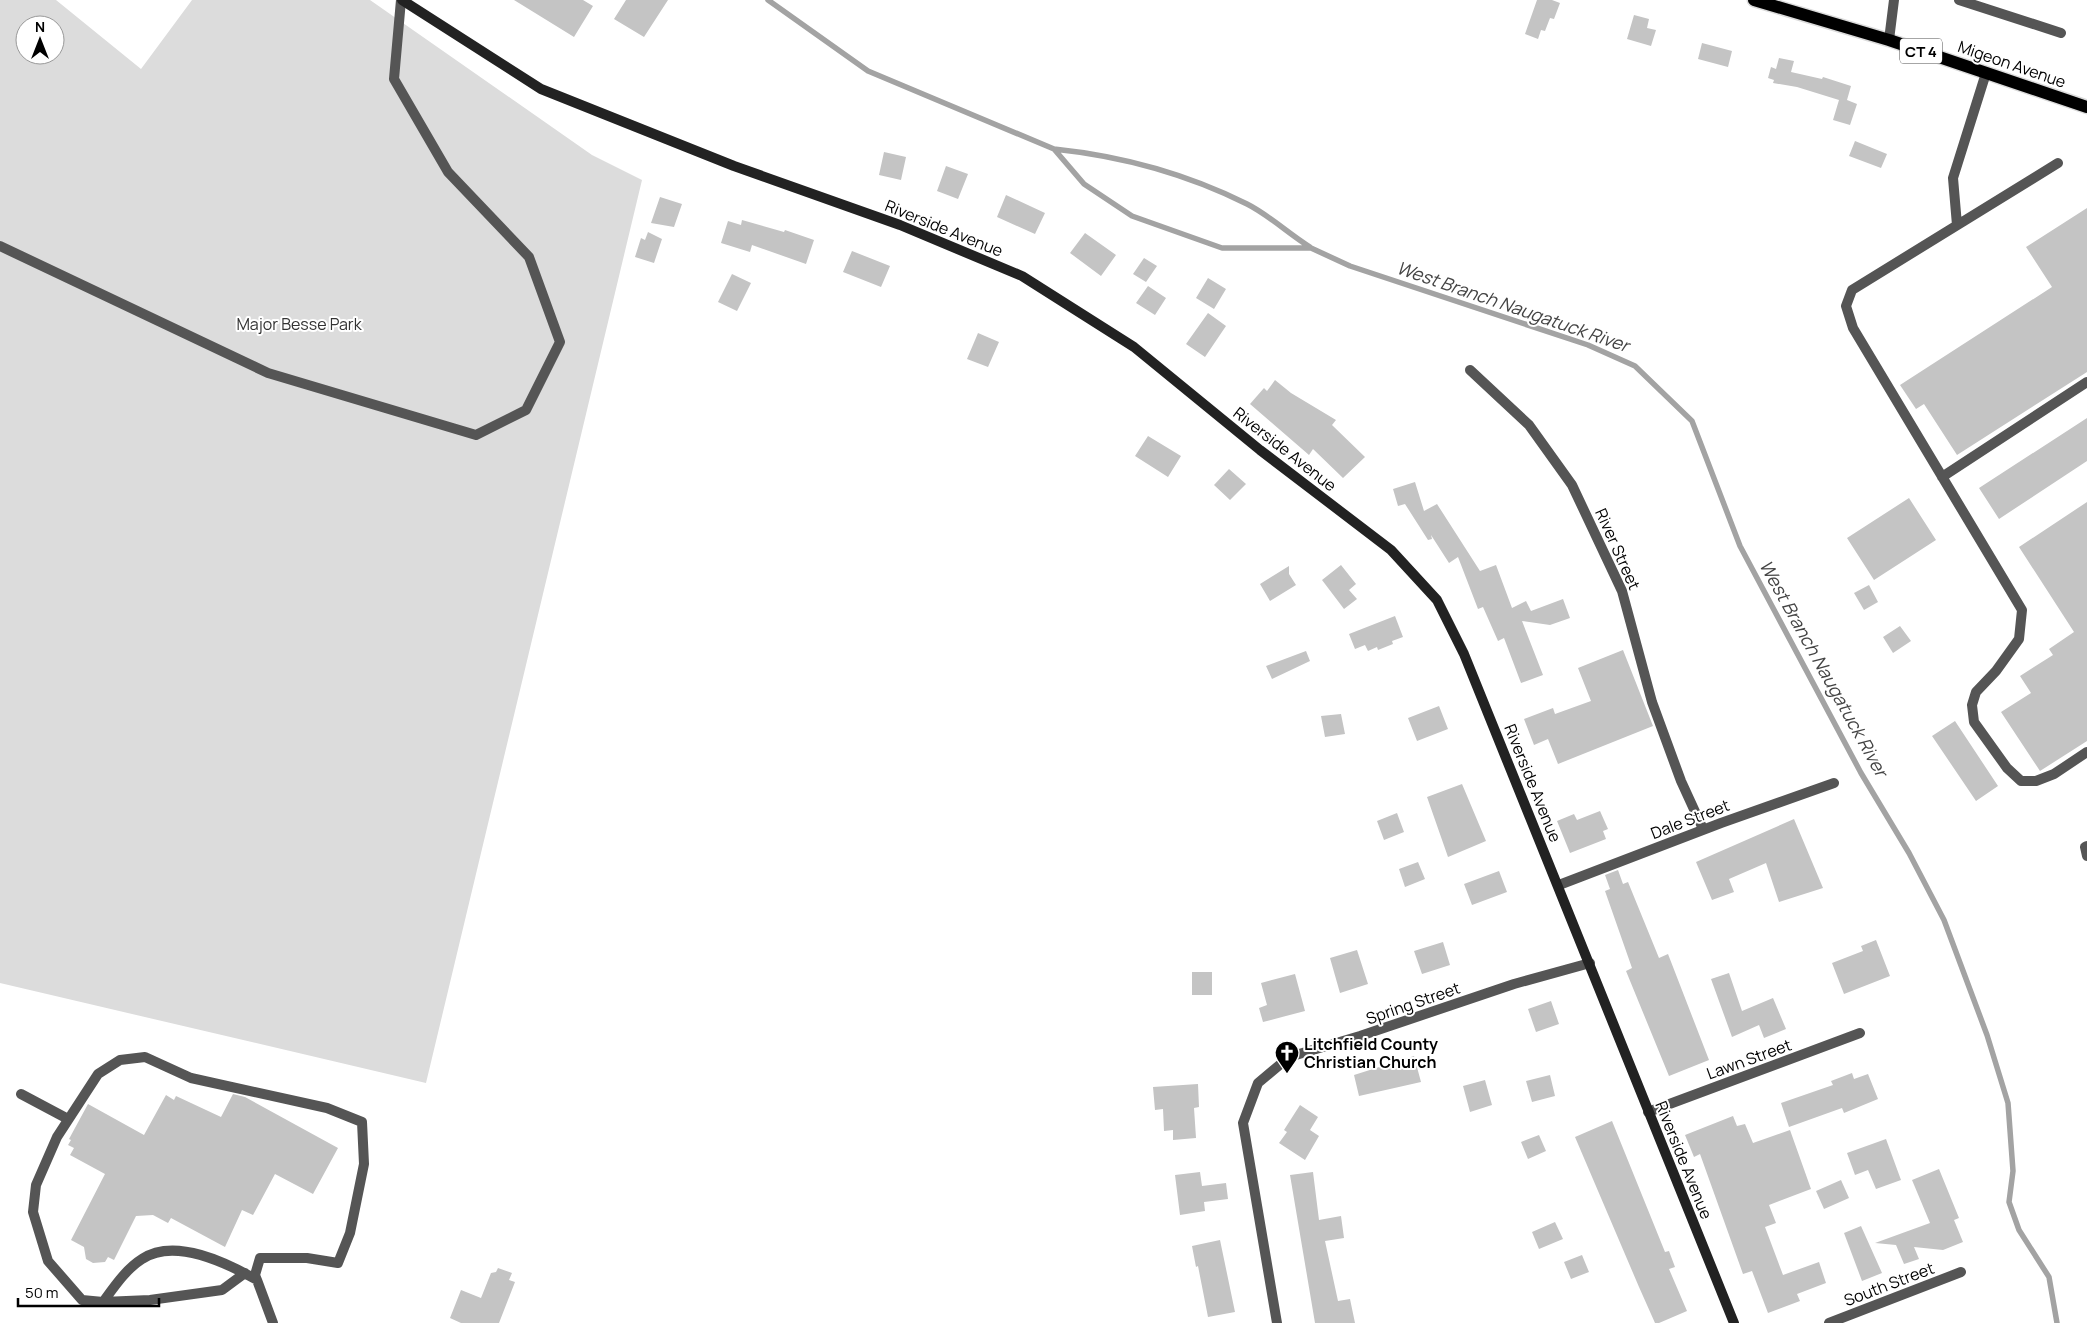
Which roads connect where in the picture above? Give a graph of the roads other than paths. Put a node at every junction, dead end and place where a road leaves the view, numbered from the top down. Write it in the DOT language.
graph roads {
  1 [pos="402,0"];
  2 [pos="1754,0"];
  3 [pos="1894,0"];
  4 [pos="1959,0"];
  5 [pos="2061,33"];
  6 [pos="1889,40"];
  7 [pos="1986,73"];
  8 [pos="2087,107"];
  9 [pos="2058,163"];
  10 [pos="1958,225"];
  11 [pos="0,246"];
  12 [pos="1470,370"];
  13 [pos="2087,382"];
  14 [pos="1942,477"];
  15 [pos="2087,752"];
  16 [pos="1834,783"];
  17 [pos="1703,829"];
  18 [pos="2087,846"];
  19 [pos="2087,856"];
  20 [pos="1559,885"];
  21 [pos="1590,963"];
  22 [pos="1860,1033"];
  23 [pos="21,1094"];
  24 [pos="1648,1112"];
  25 [pos="68,1119"];
  26 [pos="1961,1272"];
  27 [pos="245,1273"];
  28 [pos="257,1280"];
  29 [pos="103,1302"];
  30 [pos="273,1323"];
  31 [pos="1276,1323"];
  32 [pos="1734,1323"];
  33 [pos="1829,1323"];
  1 -- 11 [label="street"];
  1 -- 20 [label="street, Riverside Avenue"];
  2 -- 6 [label="main road, Migeon Avenue / CT 4"];
  3 -- 6 [label="street"];
  4 -- 5 [label="street"];
  6 -- 7 [label="main road, Migeon Avenue / CT 4"];
  7 -- 8 [label="main road, Migeon Avenue / CT 4"];
  7 -- 10 [label="street"];
  9 -- 10 [label="street"];
  10 -- 14 [label="street"];
  12 -- 17 [label="street, River Street"];
  13 -- 14 [label="street"];
  14 -- 15 [label="street"];
  16 -- 17 [label="street, Dale Street"];
  17 -- 20 [label="street, Dale Street"];
  18 -- 19 [label="street"];
  20 -- 21 [label="street, Riverside Avenue"];
  21 -- 24 [label="street, Riverside Avenue"];
  21 -- 31 [label="street, Spring Street"];
  22 -- 24 [label="street, Lawn Street"];
  23 -- 25 [label="street"];
  24 -- 32 [label="street, Riverside Avenue"];
  25 -- 28 [label="street"];
  25 -- 29 [label="street"];
  26 -- 33 [label="street, South Street"];
  27 -- 28 [label="street"];
  27 -- 29 [label="street"];
  27 -- 29 [label="street"];
  28 -- 30 [label="street"];
}
